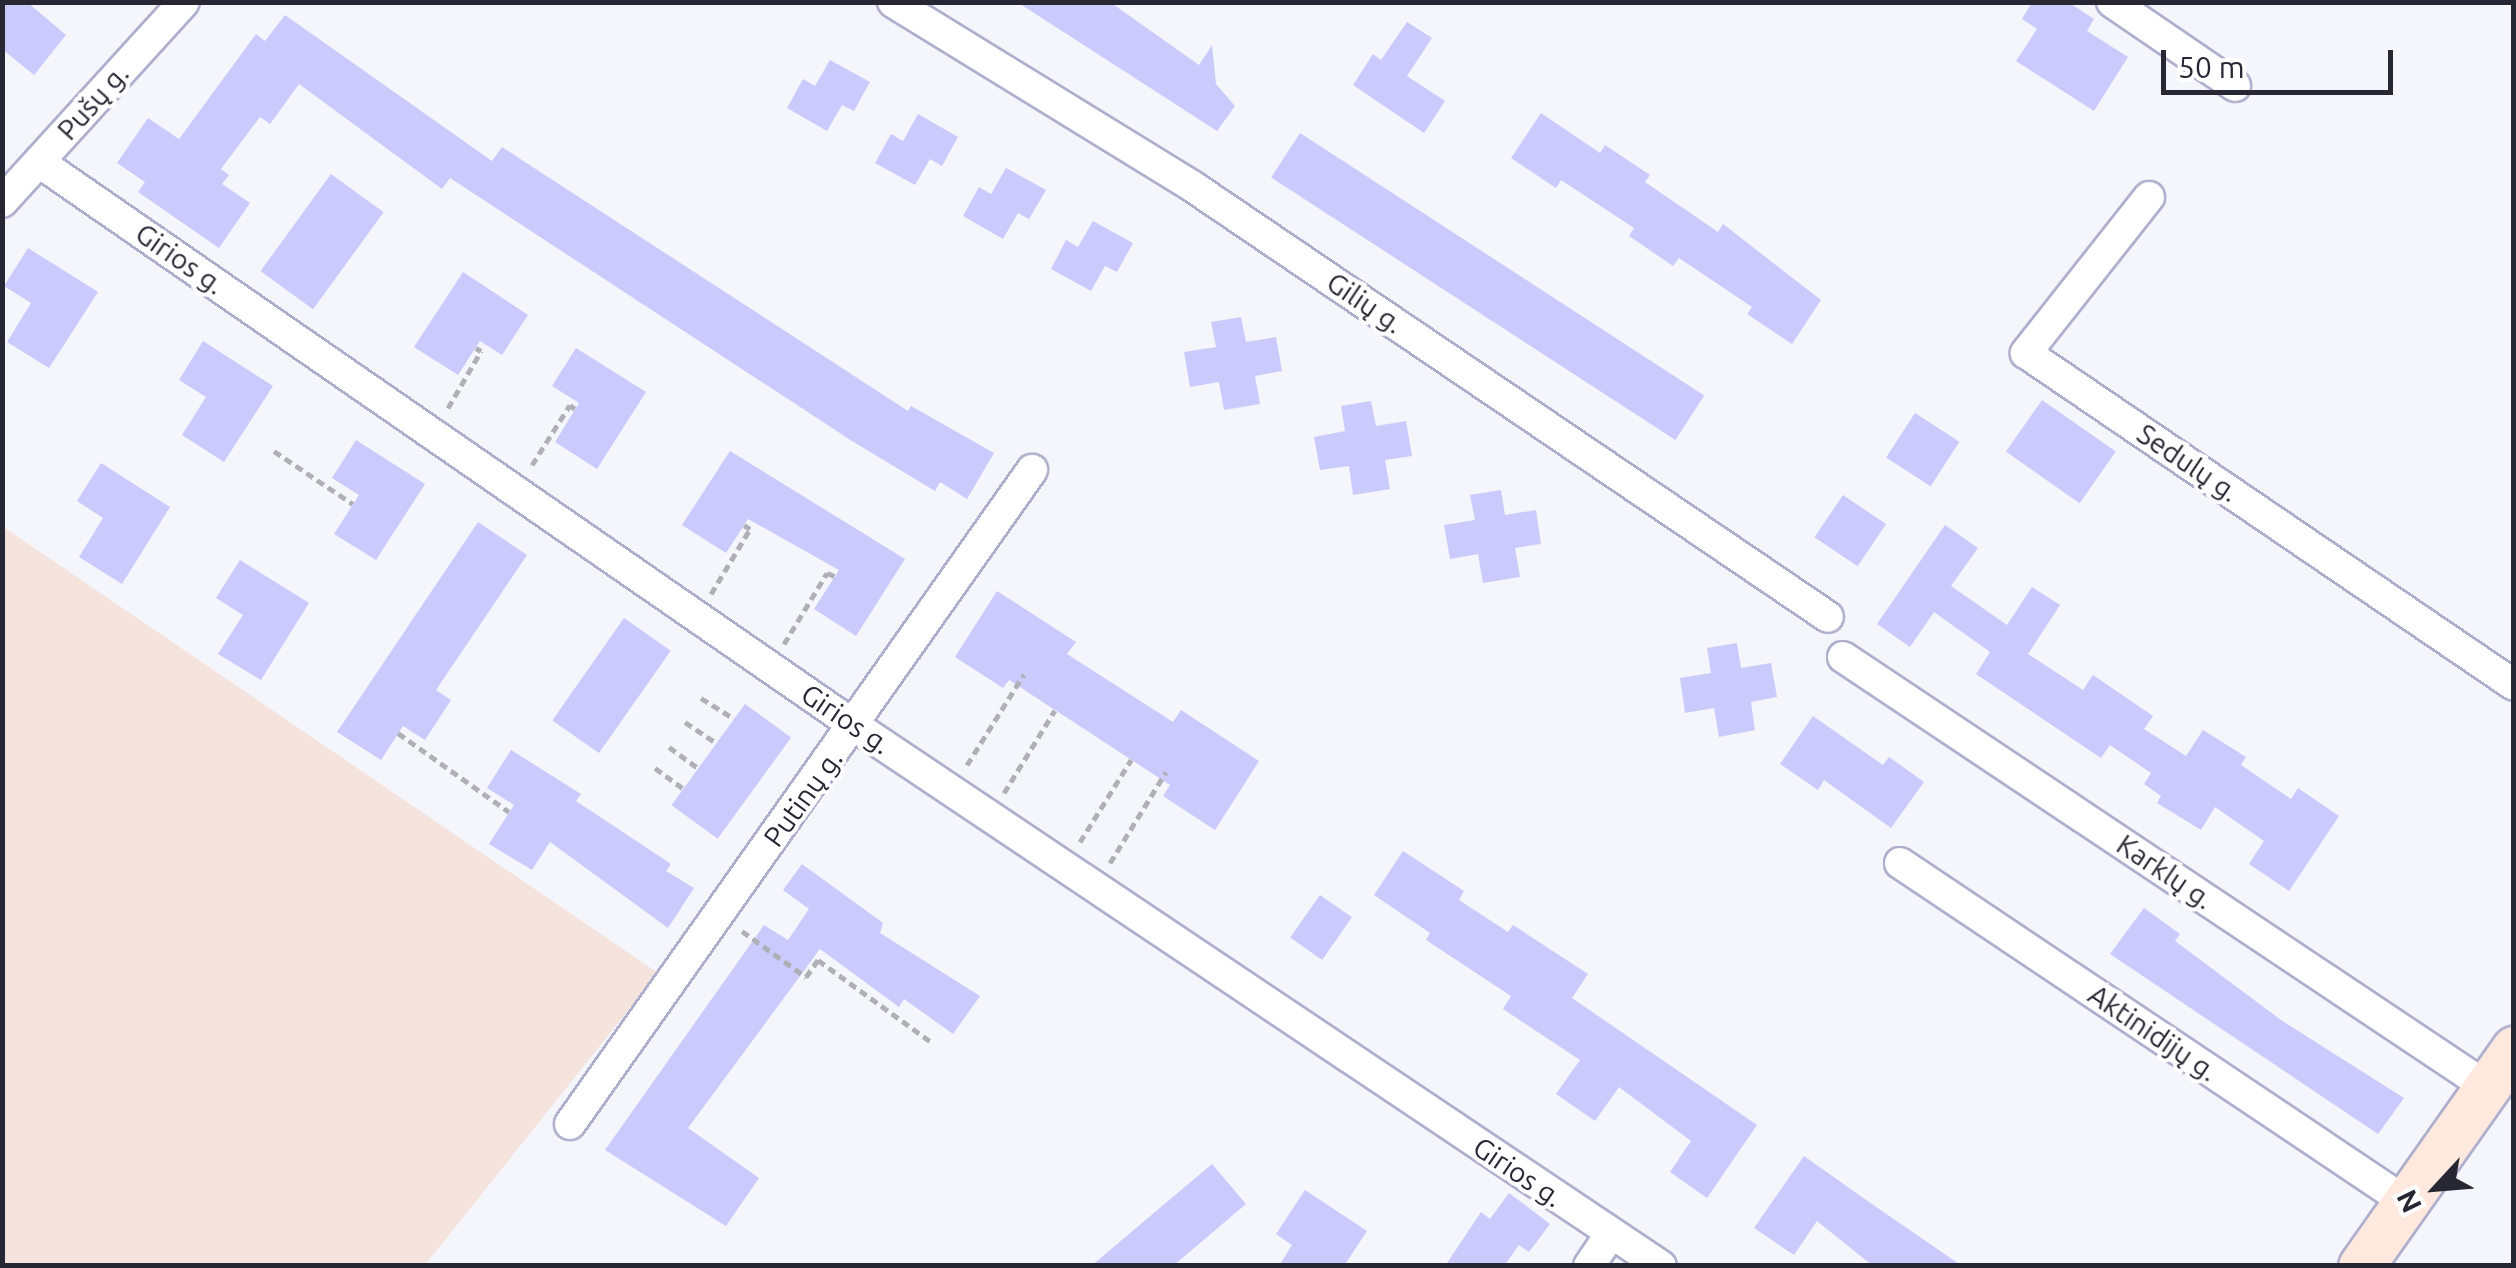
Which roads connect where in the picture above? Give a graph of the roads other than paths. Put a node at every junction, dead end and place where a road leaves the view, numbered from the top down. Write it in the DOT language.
graph roads {
  1 [pos="184,2"];
  2 [pos="893,2"];
  3 [pos="2112,2"];
  4 [pos="2235,86"];
  5 [pos="39,162"];
  6 [pos="2149,197"];
  7 [pos="2,202"];
  8 [pos="1032,470"];
  9 [pos="1828,616"];
  10 [pos="1843,657"];
  11 [pos="2514,685"];
  12 [pos="855,726"];
  13 [pos="1900,863"];
  14 [pos="2514,1049"];
  15 [pos="2487,1087"];
  16 [pos="570,1124"];
  17 [pos="2406,1202"];
  18 [pos="1611,1233"];
  19 [pos="1589,1266"];
  20 [pos="1661,1266"];
  21 [pos="2361,1266"];
  1 -- 5 [label="street, Pušų g."];
  2 -- 9 [label="street, Gilių g."];
  3 -- 4 [label="street"];
  5 -- 7 [label="street, Pušų g."];
  5 -- 12 [label="street, Girios g."];
  6 -- 11 [label="street, Sedulų g."];
  8 -- 12 [label="street, Putinų g."];
  10 -- 15 [label="street, Karklų g."];
  12 -- 16 [label="street, Putinų g."];
  12 -- 18 [label="street, Girios g."];
  13 -- 17 [label="street, Aktinidijų g."];
  14 -- 15 [label="street"];
  15 -- 17 [label="street"];
  17 -- 21 [label="street"];
  18 -- 19 [label="street"];
  18 -- 20 [label="street, Girios g."];
}
